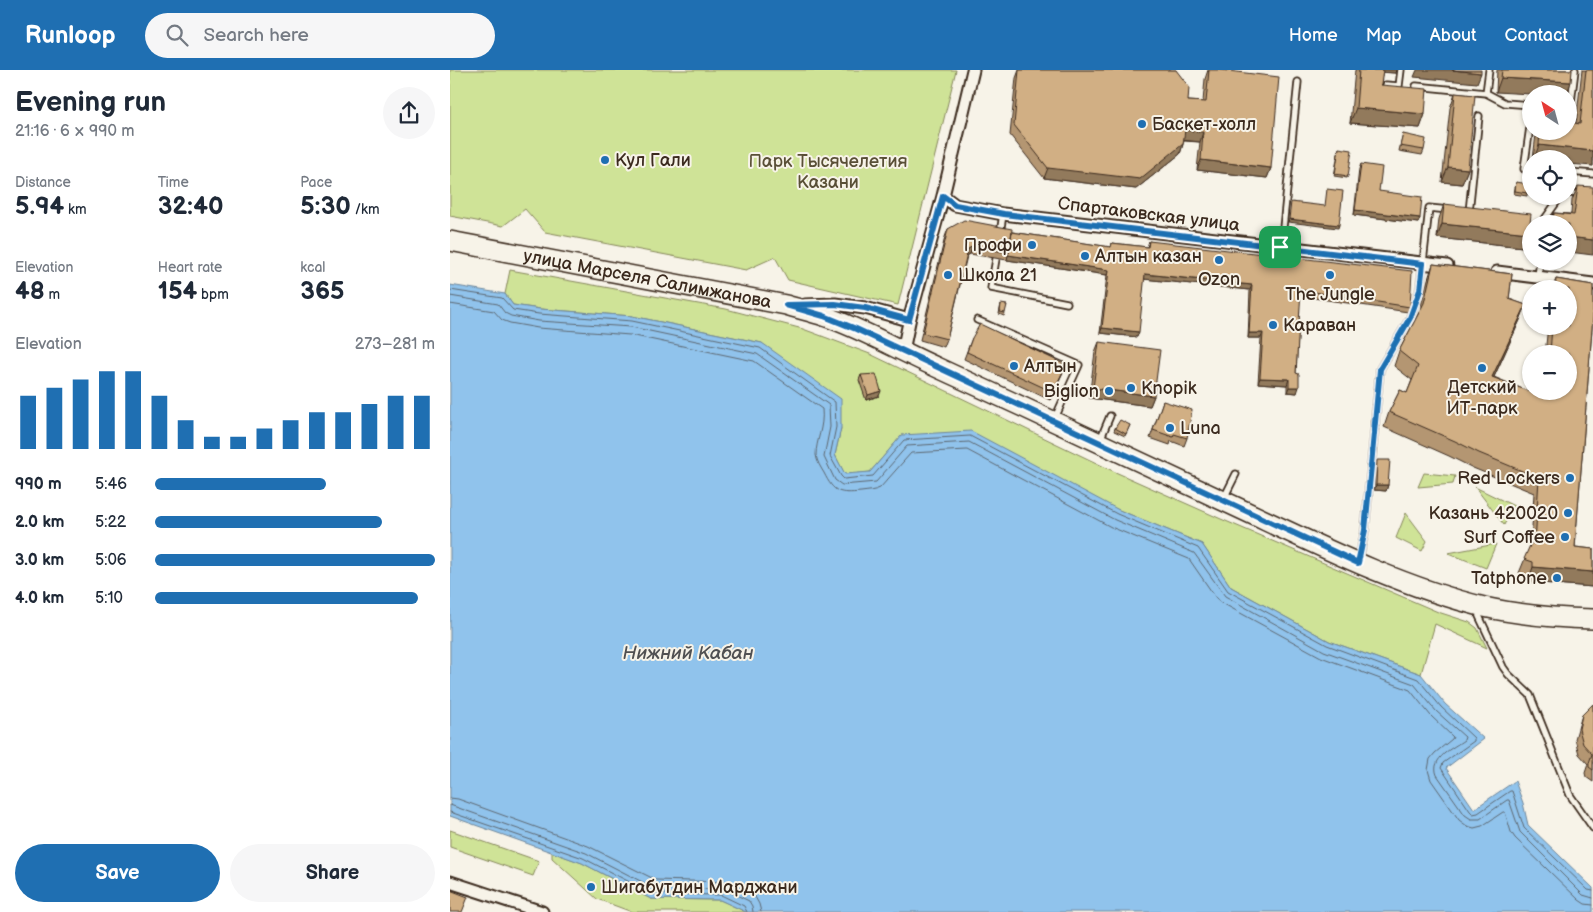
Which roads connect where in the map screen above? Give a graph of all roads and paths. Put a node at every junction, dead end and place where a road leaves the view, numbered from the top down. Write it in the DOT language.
graph roads {
  1 [pos="973,70"];
  2 [pos="1401,70"];
  3 [pos="1489,70"];
  4 [pos="1575,70"];
  5 [pos="1298,82"];
  6 [pos="1386,85"];
  7 [pos="1573,85"];
  8 [pos="1416,86"];
  9 [pos="1486,93"];
  10 [pos="1522,104"];
  11 [pos="1479,116"];
  12 [pos="1577,173"];
  13 [pos="1593,174"];
  14 [pos="1577,194"];
  15 [pos="1593,195"];
  16 [pos="943,196"];
  17 [pos="1453,210"];
  18 [pos="1461,211"];
  19 [pos="1469,212"];
  20 [pos="1478,212"];
  21 [pos="1004,214"];
  22 [pos="1000,235"];
  23 [pos="450,241"];
  24 [pos="1280,247"];
  25 [pos="450,252"];
  26 [pos="996,259"];
  27 [pos="1423,264"];
  28 [pos="1462,268"];
  29 [pos="1481,270"];
  30 [pos="1539,270"];
  31 [pos="1538,277"];
  32 [pos="1593,284"];
  33 [pos="1066,303"];
  34 [pos="786,305"];
  35 [pos="909,320"];
  36 [pos="977,320"];
  37 [pos="903,351"];
  38 [pos="1110,416"];
  39 [pos="1054,420"];
  40 [pos="1099,442"];
  41 [pos="1236,474"];
  42 [pos="1223,500"];
  43 [pos="1358,563"];
  44 [pos="1479,616"];
  45 [pos="1593,619"];
  46 [pos="1593,632"];
  47 [pos="1593,828"];
  48 [pos="450,882"];
  49 [pos="542,912"];
  1 -- 16 [label="street"];
  2 -- 6 [label="lane"];
  3 -- 9 [label="lane"];
  4 -- 7 [label="lane"];
  5 -- 24 [label="lane"];
  8 -- 9 [label="lane"];
  9 -- 10 [label="lane"];
  11 -- 19 [label="lane"];
  12 -- 13 [label="lane"];
  14 -- 15 [label="lane"];
  16 -- 21 [label="street, Спартаковская улица"];
  16 -- 35 [label="street"];
  17 -- 27 [label="lane"];
  18 -- 19 [label="lane"];
  19 -- 20 [label="lane"];
  21 -- 22 [label="lane"];
  21 -- 24 [label="street, Спартаковская улица"];
  23 -- 34 [label="main road, улица Марселя Салимжанова"];
  24 -- 27 [label="street, Спартаковская улица"];
  25 -- 44 [label="main road"];
  26 -- 33 [label="lane"];
  27 -- 28 [label="street, Спартаковская улица"];
  27 -- 43 [label="lane"];
  29 -- 31 [label="street"];
  30 -- 31 [label="lane"];
  31 -- 32 [label="street"];
  34 -- 35 [label="street"];
  34 -- 37 [label="main road, улица Марселя Салимжанова"];
  35 -- 37 [label="street"];
  36 -- 39 [label="lane"];
  37 -- 39 [label="main road, улица Марселя Салимжанова"];
  38 -- 40 [label="lane"];
  39 -- 40 [label="main road, улица Марселя Салимжанова"];
  40 -- 42 [label="main road, улица Марселя Салимжанова"];
  41 -- 42 [label="lane"];
  42 -- 43 [label="main road, улица Марселя Салимжанова"];
  43 -- 45 [label="main road, улица Марселя Салимжанова"];
  44 -- 46 [label="main road"];
  44 -- 47 [label="lane"];
  48 -- 49 [label="street"];
}
